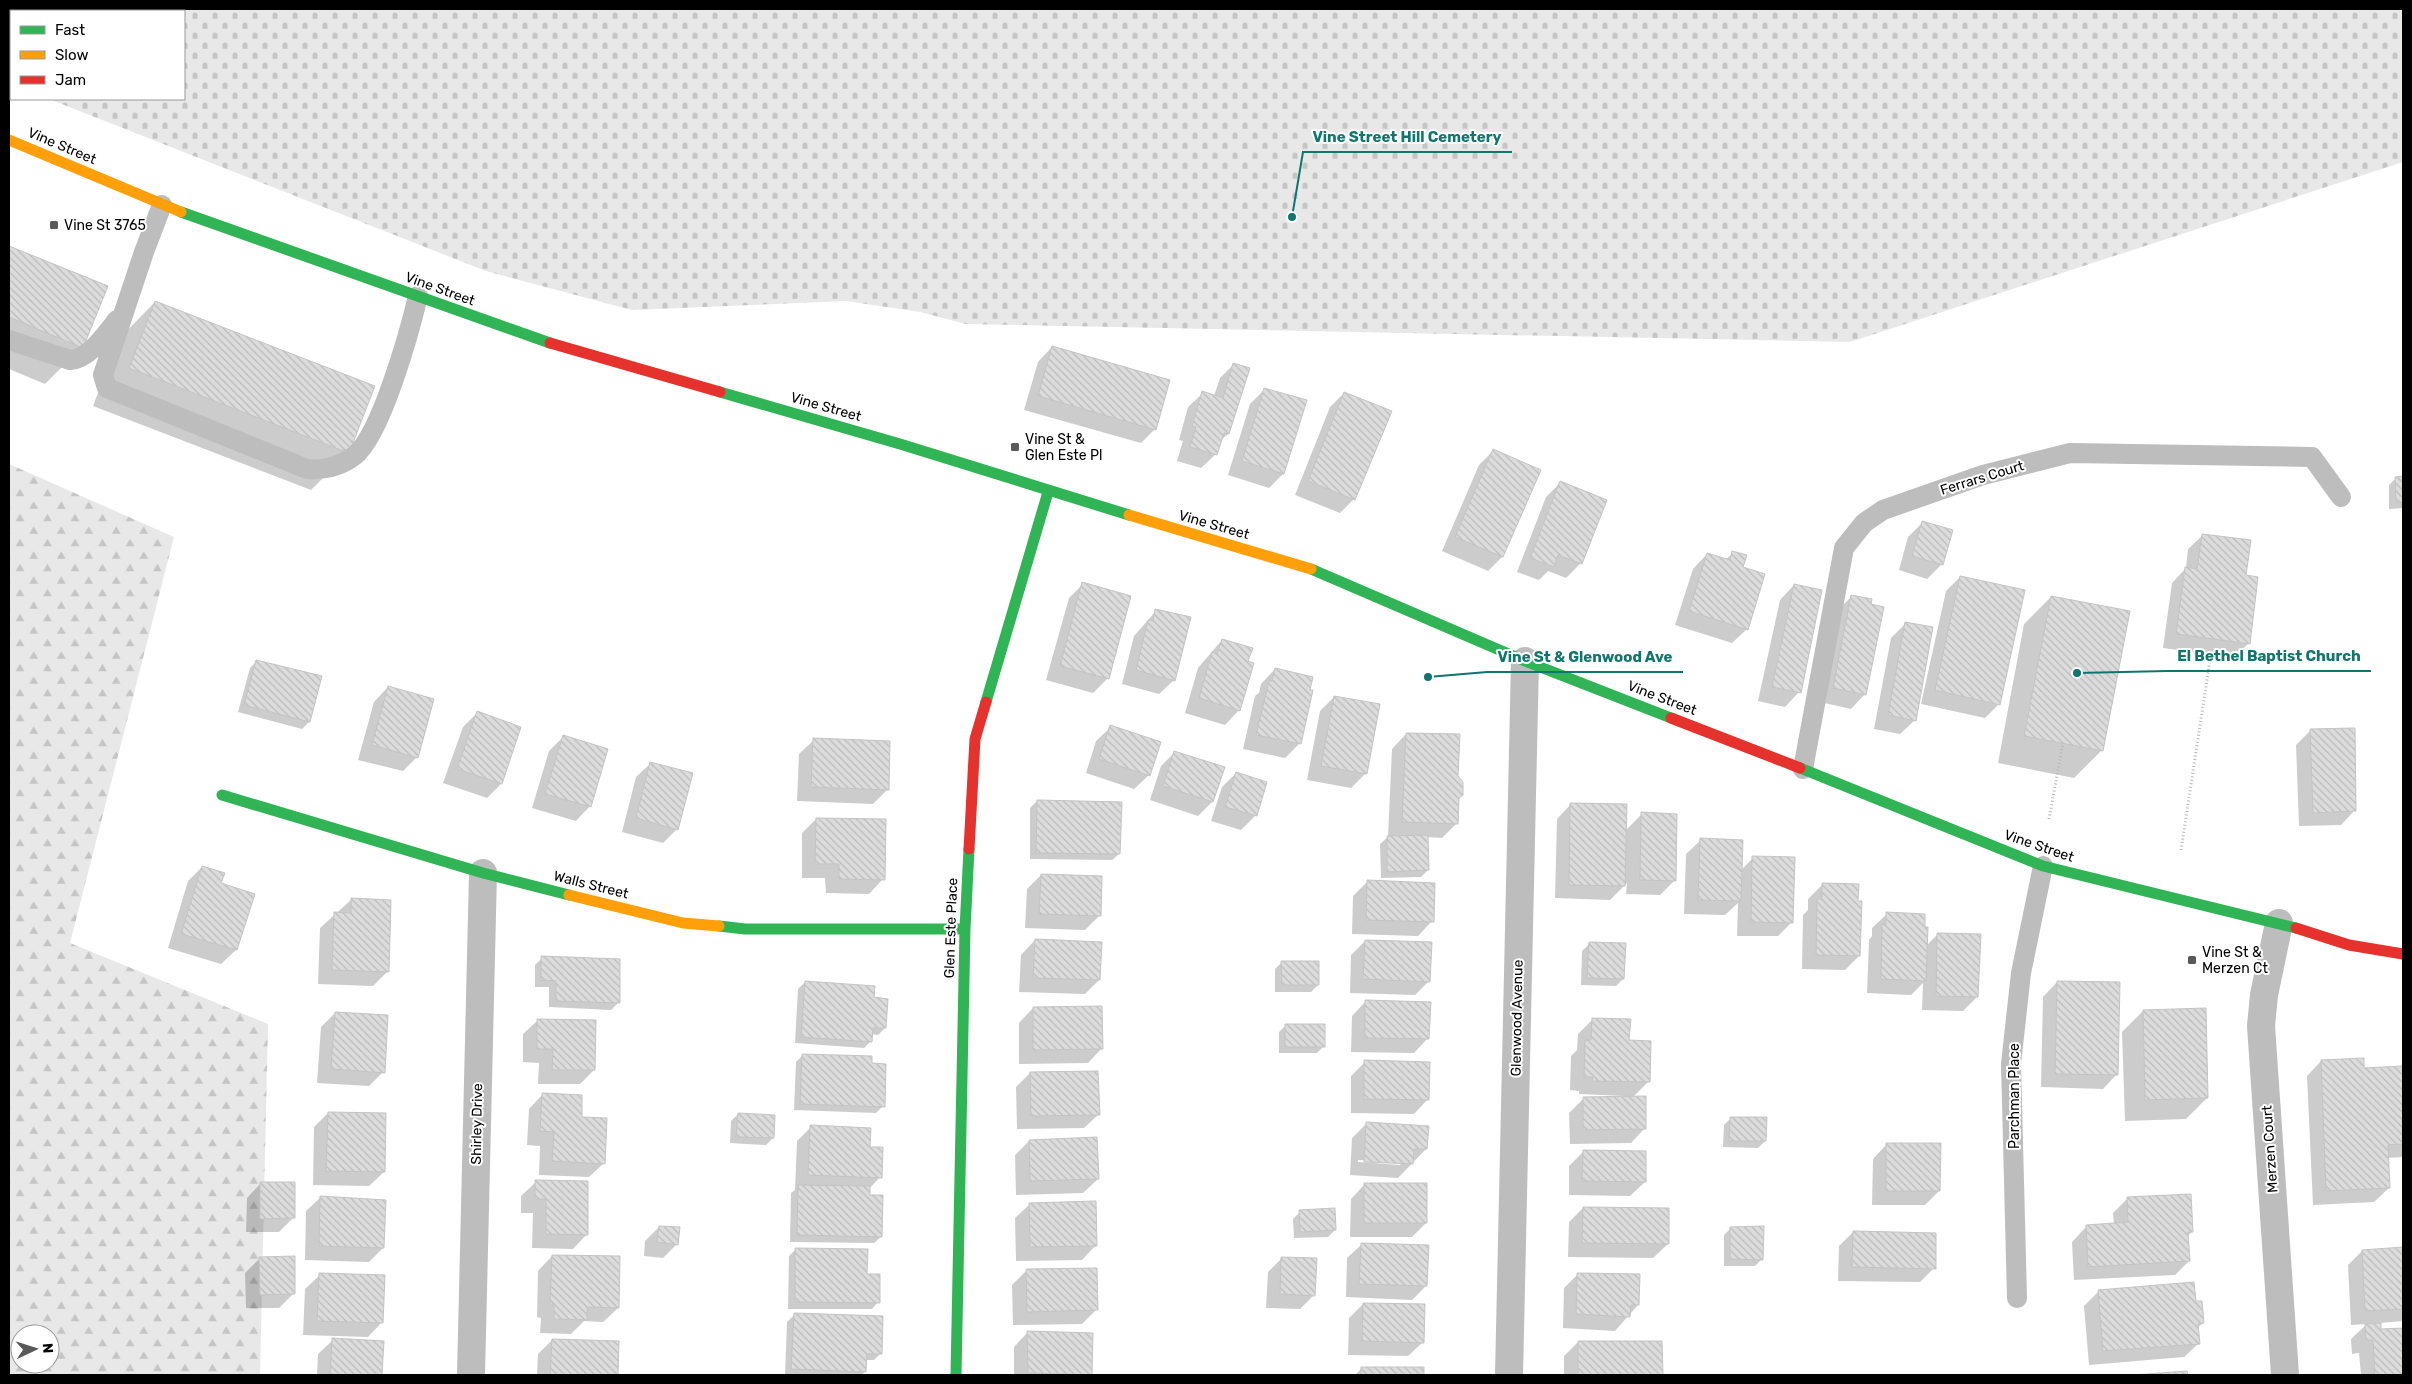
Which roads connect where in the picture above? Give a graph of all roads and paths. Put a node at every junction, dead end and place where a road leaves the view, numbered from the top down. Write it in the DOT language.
graph roads {
  1 [pos="9,140"];
  2 [pos="162,206"];
  3 [pos="418,296"];
  4 [pos="124,311"];
  5 [pos="9,340"];
  6 [pos="1048,492"];
  7 [pos="2341,497"];
  8 [pos="2210,660"];
  9 [pos="1525,661"];
  10 [pos="2063,743"];
  11 [pos="1803,769"];
  12 [pos="222,795"];
  13 [pos="2049,819"];
  14 [pos="2181,850"];
  15 [pos="2043,866"];
  16 [pos="483,873"];
  17 [pos="2279,923"];
  18 [pos="965,930"];
  19 [pos="2403,954"];
  20 [pos="2016,1298"];
  21 [pos="471,1375"];
  22 [pos="956,1375"];
  23 [pos="1509,1375"];
  24 [pos="2285,1375"];
  1 -- 2 [label="main road, Vine Street"];
  2 -- 3 [label="main road, Vine Street"];
  2 -- 4 [label="lane"];
  3 -- 4 [label="lane"];
  3 -- 6 [label="main road, Vine Street"];
  4 -- 5 [label="lane"];
  6 -- 9 [label="main road, Vine Street"];
  6 -- 18 [label="main road, Glen Este Place"];
  7 -- 11 [label="lane, Ferrars Court"];
  8 -- 14 [label="path"];
  9 -- 11 [label="main road, Vine Street"];
  9 -- 23 [label="street, Glenwood Avenue"];
  10 -- 13 [label="path"];
  11 -- 15 [label="main road, Vine Street"];
  12 -- 16 [label="main road, Walls Street"];
  15 -- 17 [label="main road, Vine Street"];
  15 -- 20 [label="lane, Parchman Place"];
  16 -- 18 [label="main road, Walls Street"];
  16 -- 21 [label="street, Shirley Drive"];
  17 -- 19 [label="main road, Vine Street"];
  17 -- 24 [label="street, Merzen Court"];
  18 -- 22 [label="main road, Glen Este Place"];
}
